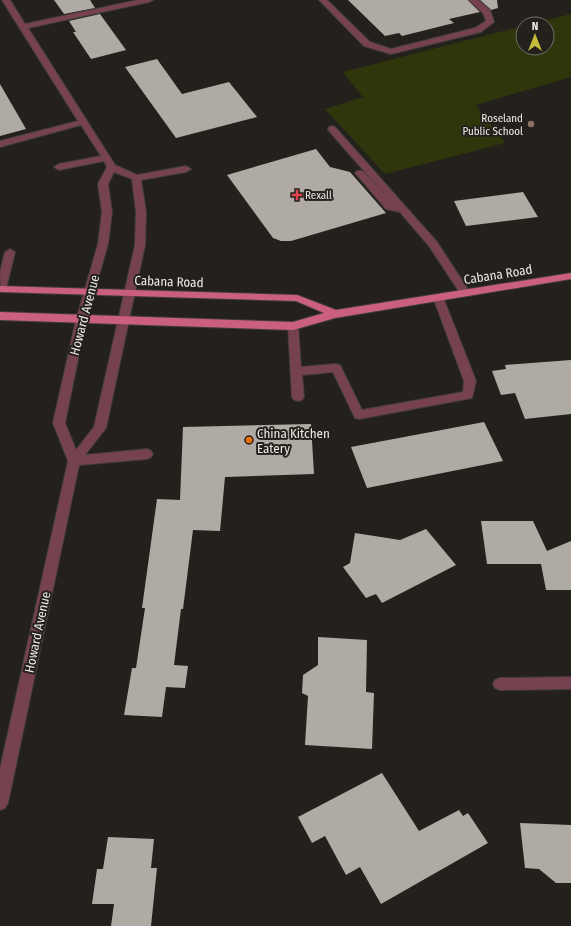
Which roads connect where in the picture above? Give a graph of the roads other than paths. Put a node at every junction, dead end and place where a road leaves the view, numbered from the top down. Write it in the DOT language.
graph roads {
  1 [pos="6,0"];
  2 [pos="149,0"];
  3 [pos="323,0"];
  4 [pos="473,0"];
  5 [pos="23,27"];
  6 [pos="84,122"];
  7 [pos="332,129"];
  8 [pos="0,144"];
  9 [pos="106,158"];
  10 [pos="59,167"];
  11 [pos="112,167"];
  12 [pos="186,169"];
  13 [pos="136,178"];
  14 [pos="10,252"];
  15 [pos="571,276"];
  16 [pos="0,289"];
  17 [pos="89,292"];
  18 [pos="129,294"];
  19 [pos="466,294"];
  20 [pos="438,298"];
  21 [pos="335,314"];
  22 [pos="0,316"];
  23 [pos="81,320"];
  24 [pos="123,321"];
  25 [pos="293,326"];
  26 [pos="296,372"];
  27 [pos="298,397"];
  28 [pos="147,454"];
  29 [pos="74,461"];
  30 [pos="571,683"];
  31 [pos="500,684"];
  32 [pos="0,803"];
  1 -- 5 [label="street"];
  2 -- 5 [label="street"];
  3 -- 4 [label="street"];
  5 -- 6 [label="street"];
  6 -- 8 [label="street"];
  6 -- 9 [label="street"];
  7 -- 19 [label="street"];
  9 -- 10 [label="street"];
  9 -- 11 [label="street"];
  11 -- 13 [label="street"];
  11 -- 17 [label="street, Howard Avenue"];
  12 -- 13 [label="street"];
  13 -- 18 [label="street, Howard Avenue"];
  14 -- 16 [label="street"];
  15 -- 19 [label="main road, Cabana Road"];
  16 -- 17 [label="main road, Cabana Road"];
  17 -- 18 [label="main road, Cabana Road"];
  17 -- 23 [label="street, Howard Avenue"];
  18 -- 21 [label="main road, Cabana Road"];
  18 -- 24 [label="street, Howard Avenue"];
  19 -- 20 [label="main road, Cabana Road"];
  20 -- 21 [label="main road, Cabana Road"];
  20 -- 26 [label="street"];
  21 -- 25 [label="main road, Cabana Road"];
  22 -- 23 [label="main road, Cabana Road"];
  23 -- 24 [label="main road, Cabana Road"];
  23 -- 29 [label="street, Howard Avenue"];
  24 -- 25 [label="main road, Cabana Road"];
  24 -- 29 [label="street, Howard Avenue"];
  25 -- 26 [label="street"];
  26 -- 27 [label="street"];
  28 -- 29 [label="street"];
  29 -- 32 [label="street, Howard Avenue"];
  30 -- 31 [label="street"];
}
